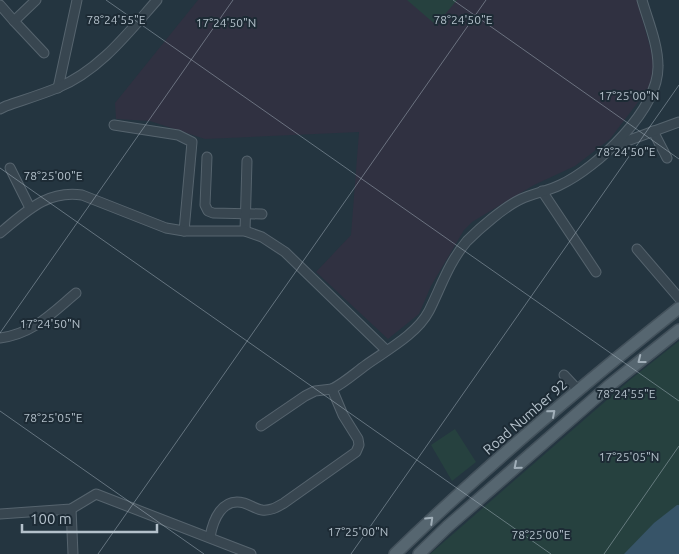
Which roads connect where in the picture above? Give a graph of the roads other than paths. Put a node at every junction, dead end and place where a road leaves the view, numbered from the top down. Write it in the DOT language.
graph roads {
  1 [pos="36,0"];
  2 [pos="77,0"];
  3 [pos="157,0"];
  4 [pos="643,0"];
  5 [pos="0,5"];
  6 [pos="14,21"];
  7 [pos="44,53"];
  8 [pos="58,88"];
  9 [pos="0,109"];
  10 [pos="679,122"];
  11 [pos="114,126"];
  12 [pos="653,131"];
  13 [pos="611,147"];
  14 [pos="207,157"];
  15 [pos="666,158"];
  16 [pos="247,161"];
  17 [pos="190,167"];
  18 [pos="10,168"];
  19 [pos="207,168"];
  20 [pos="542,191"];
  21 [pos="30,208"];
  22 [pos="245,214"];
  23 [pos="262,214"];
  24 [pos="184,231"];
  25 [pos="245,231"];
  26 [pos="0,233"];
  27 [pos="637,250"];
  28 [pos="596,272"];
  29 [pos="76,292"];
  30 [pos="679,298"];
  31 [pos="679,308"];
  32 [pos="679,330"];
  33 [pos="0,338"];
  34 [pos="386,350"];
  35 [pos="564,375"];
  36 [pos="595,376"];
  37 [pos="607,387"];
  38 [pos="332,389"];
  39 [pos="578,390"];
  40 [pos="261,426"];
  41 [pos="71,509"];
  42 [pos="0,514"];
  43 [pos="210,537"];
  44 [pos="73,554"];
  45 [pos="251,554"];
  46 [pos="395,554"];
  47 [pos="419,554"];
  1 -- 6 [label="street"];
  2 -- 8 [label="street"];
  3 -- 8 [label="street"];
  4 -- 13 [label="street"];
  5 -- 6 [label="street"];
  6 -- 7 [label="street"];
  8 -- 9 [label="street"];
  10 -- 12 [label="street"];
  11 -- 17 [label="street"];
  12 -- 13 [label="street"];
  12 -- 15 [label="street"];
  13 -- 20 [label="street"];
  14 -- 19 [label="street"];
  16 -- 22 [label="street"];
  17 -- 19 [label="street"];
  17 -- 24 [label="street"];
  18 -- 21 [label="street"];
  19 -- 22 [label="street"];
  20 -- 28 [label="street"];
  20 -- 34 [label="street"];
  21 -- 24 [label="street"];
  21 -- 26 [label="street"];
  22 -- 23 [label="street"];
  22 -- 25 [label="street"];
  24 -- 25 [label="street"];
  25 -- 34 [label="street"];
  27 -- 30 [label="street"];
  29 -- 33 [label="street"];
  31 -- 36 [label="main road, Road Number 92"];
  32 -- 37 [label="main road, one-way"];
  34 -- 38 [label="street"];
  35 -- 39 [label="street"];
  36 -- 37 [label="main road"];
  36 -- 39 [label="main road, Road Number 92"];
  37 -- 47 [label="main road, one-way"];
  38 -- 40 [label="street"];
  38 -- 43 [label="street"];
  46 -- 39 [label="main road, Road Number 92, one-way"];
  41 -- 42 [label="street"];
  41 -- 43 [label="street"];
  41 -- 44 [label="street"];
  43 -- 45 [label="street"];
}
